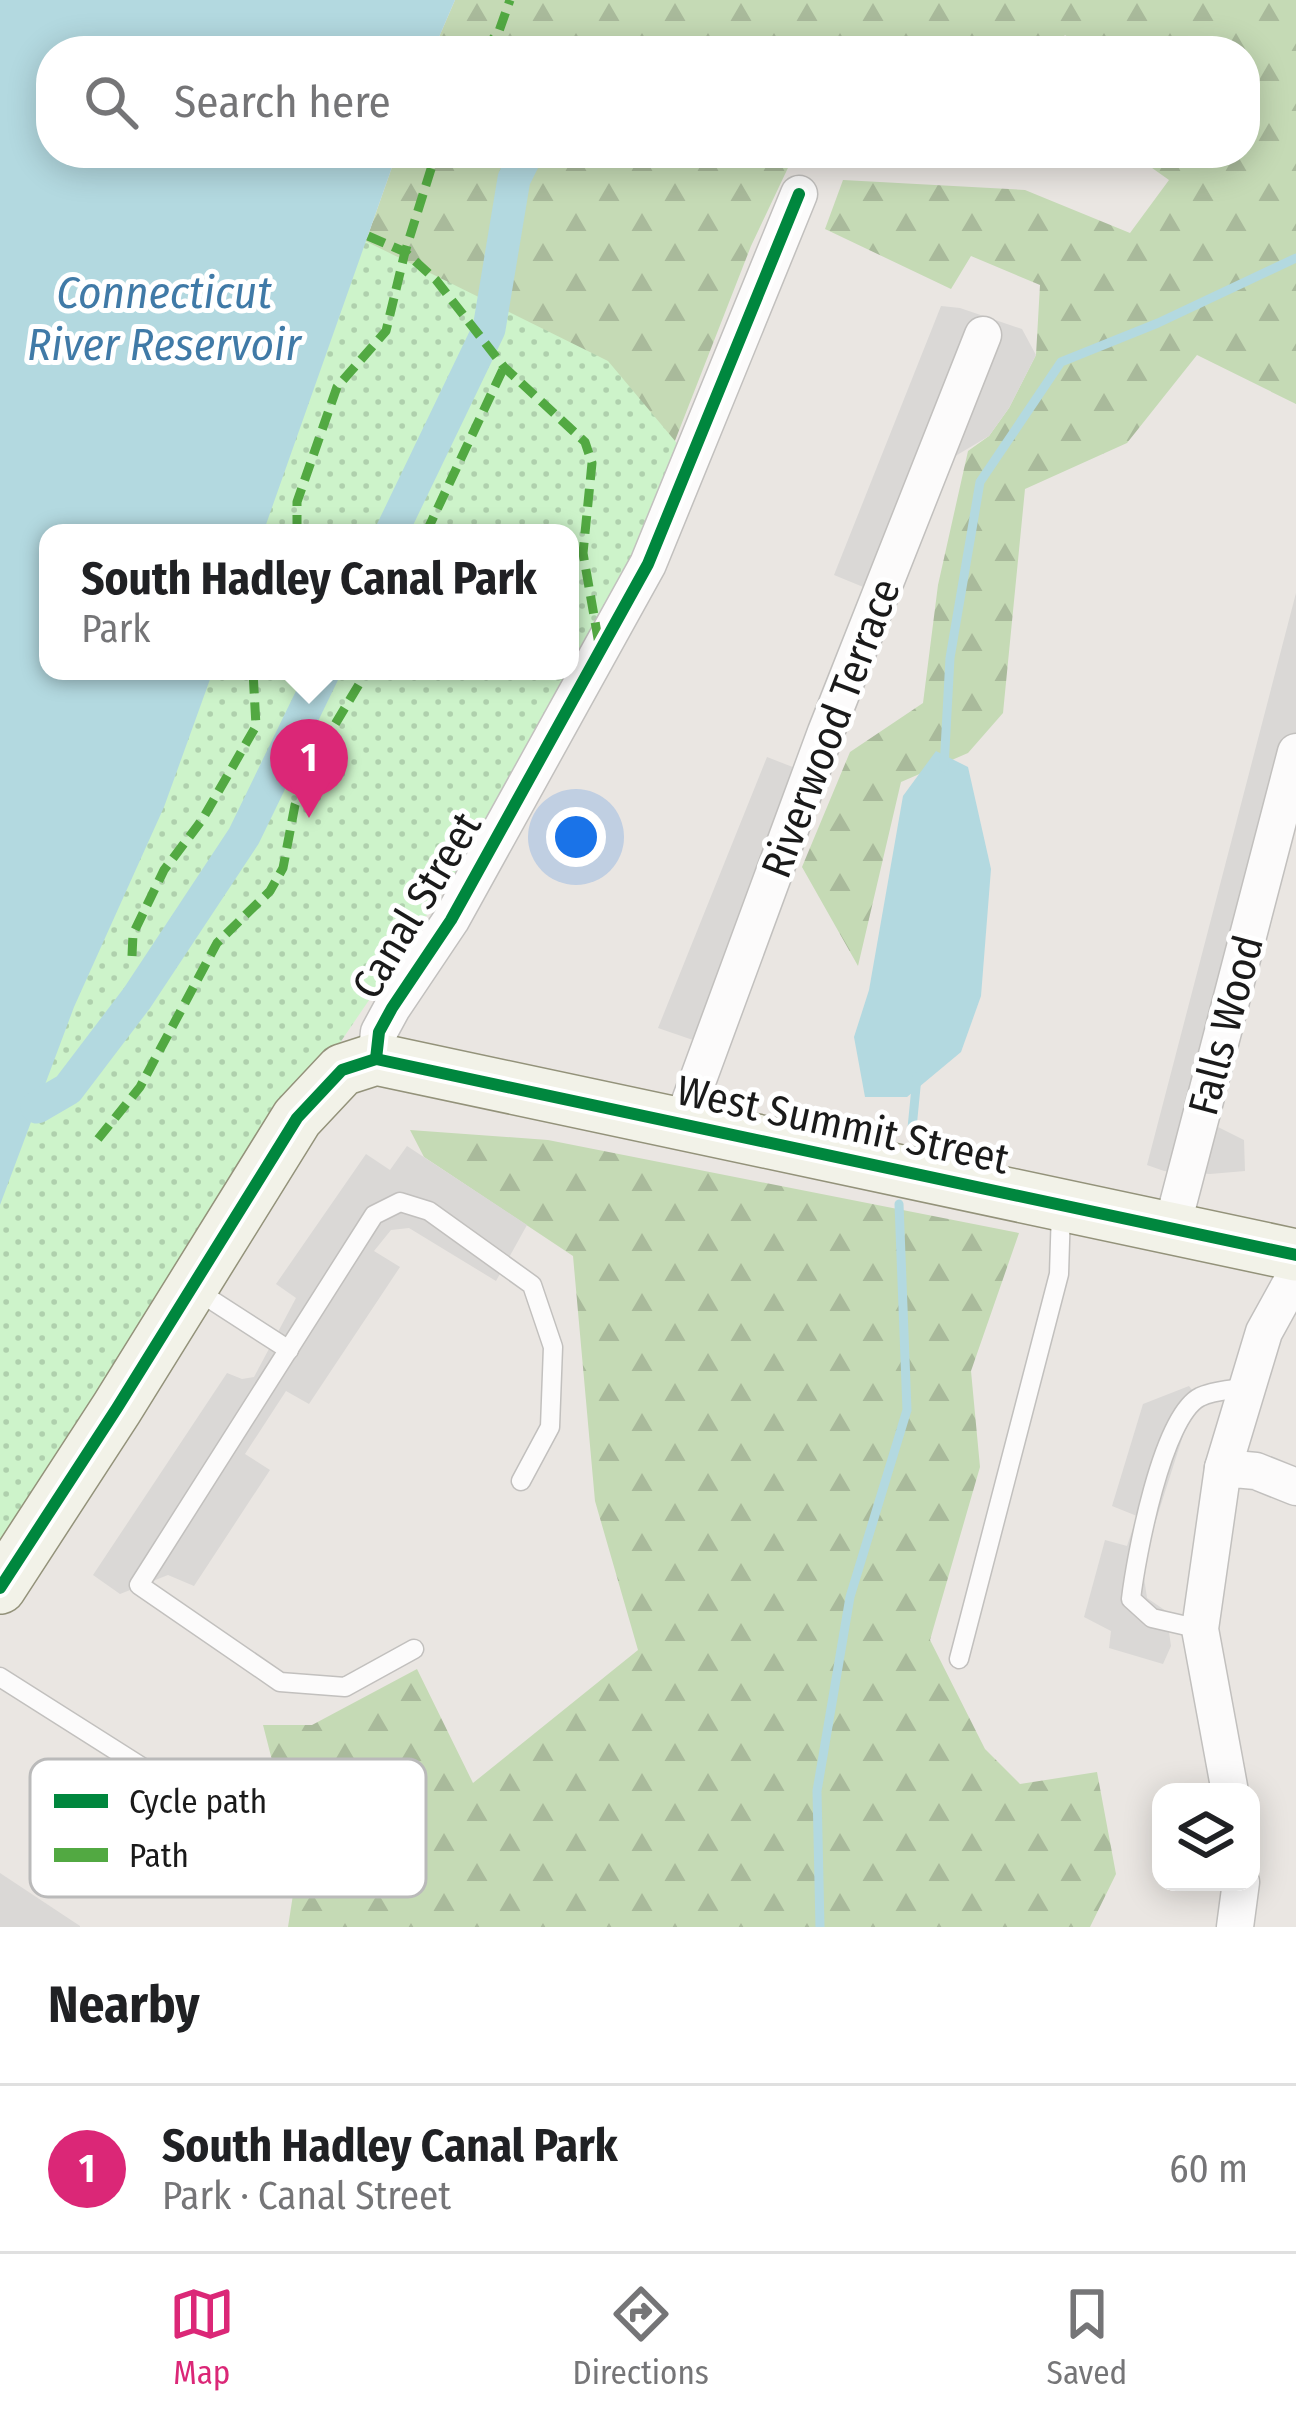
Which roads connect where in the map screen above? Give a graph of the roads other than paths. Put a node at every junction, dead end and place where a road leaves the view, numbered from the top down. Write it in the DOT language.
graph roads {
  1 [pos="799,194"];
  2 [pos="983,335"];
  3 [pos="1296,752"];
  4 [pos="376,1059"];
  5 [pos="682,1123"];
  6 [pos="1061,1205"];
  7 [pos="1172,1227"];
  8 [pos="1296,1255"];
  9 [pos="1296,1274"];
  10 [pos="192,1287"];
  11 [pos="289,1350"];
  12 [pos="1247,1386"];
  13 [pos="1223,1468"];
  14 [pos="521,1481"];
  15 [pos="1296,1487"];
  16 [pos="0,1588"];
  17 [pos="1199,1629"];
  18 [pos="414,1649"];
  19 [pos="959,1659"];
  20 [pos="0,1677"];
  21 [pos="129,1759"];
  22 [pos="1228,1783"];
  23 [pos="1240,1891"];
  24 [pos="1235,1927"];
  1 -- 4 [label="street, Canal Street"];
  2 -- 5 [label="street, Riverwood Terrace"];
  3 -- 7 [label="street, Falls Wood"];
  4 -- 5 [label="street, West Summit Street"];
  4 -- 10 [label="street, Canal Street"];
  5 -- 6 [label="street, West Summit Street"];
  6 -- 7 [label="street, West Summit Street"];
  6 -- 19 [label="lane"];
  7 -- 8 [label="street, West Summit Street"];
  9 -- 12 [label="street"];
  10 -- 11 [label="lane"];
  10 -- 16 [label="street, Canal Street"];
  11 -- 14 [label="lane"];
  11 -- 18 [label="lane"];
  12 -- 13 [label="street"];
  12 -- 17 [label="lane"];
  13 -- 15 [label="street"];
  13 -- 17 [label="street"];
  17 -- 22 [label="street"];
  20 -- 21 [label="lane"];
  23 -- 24 [label="street"];
}
